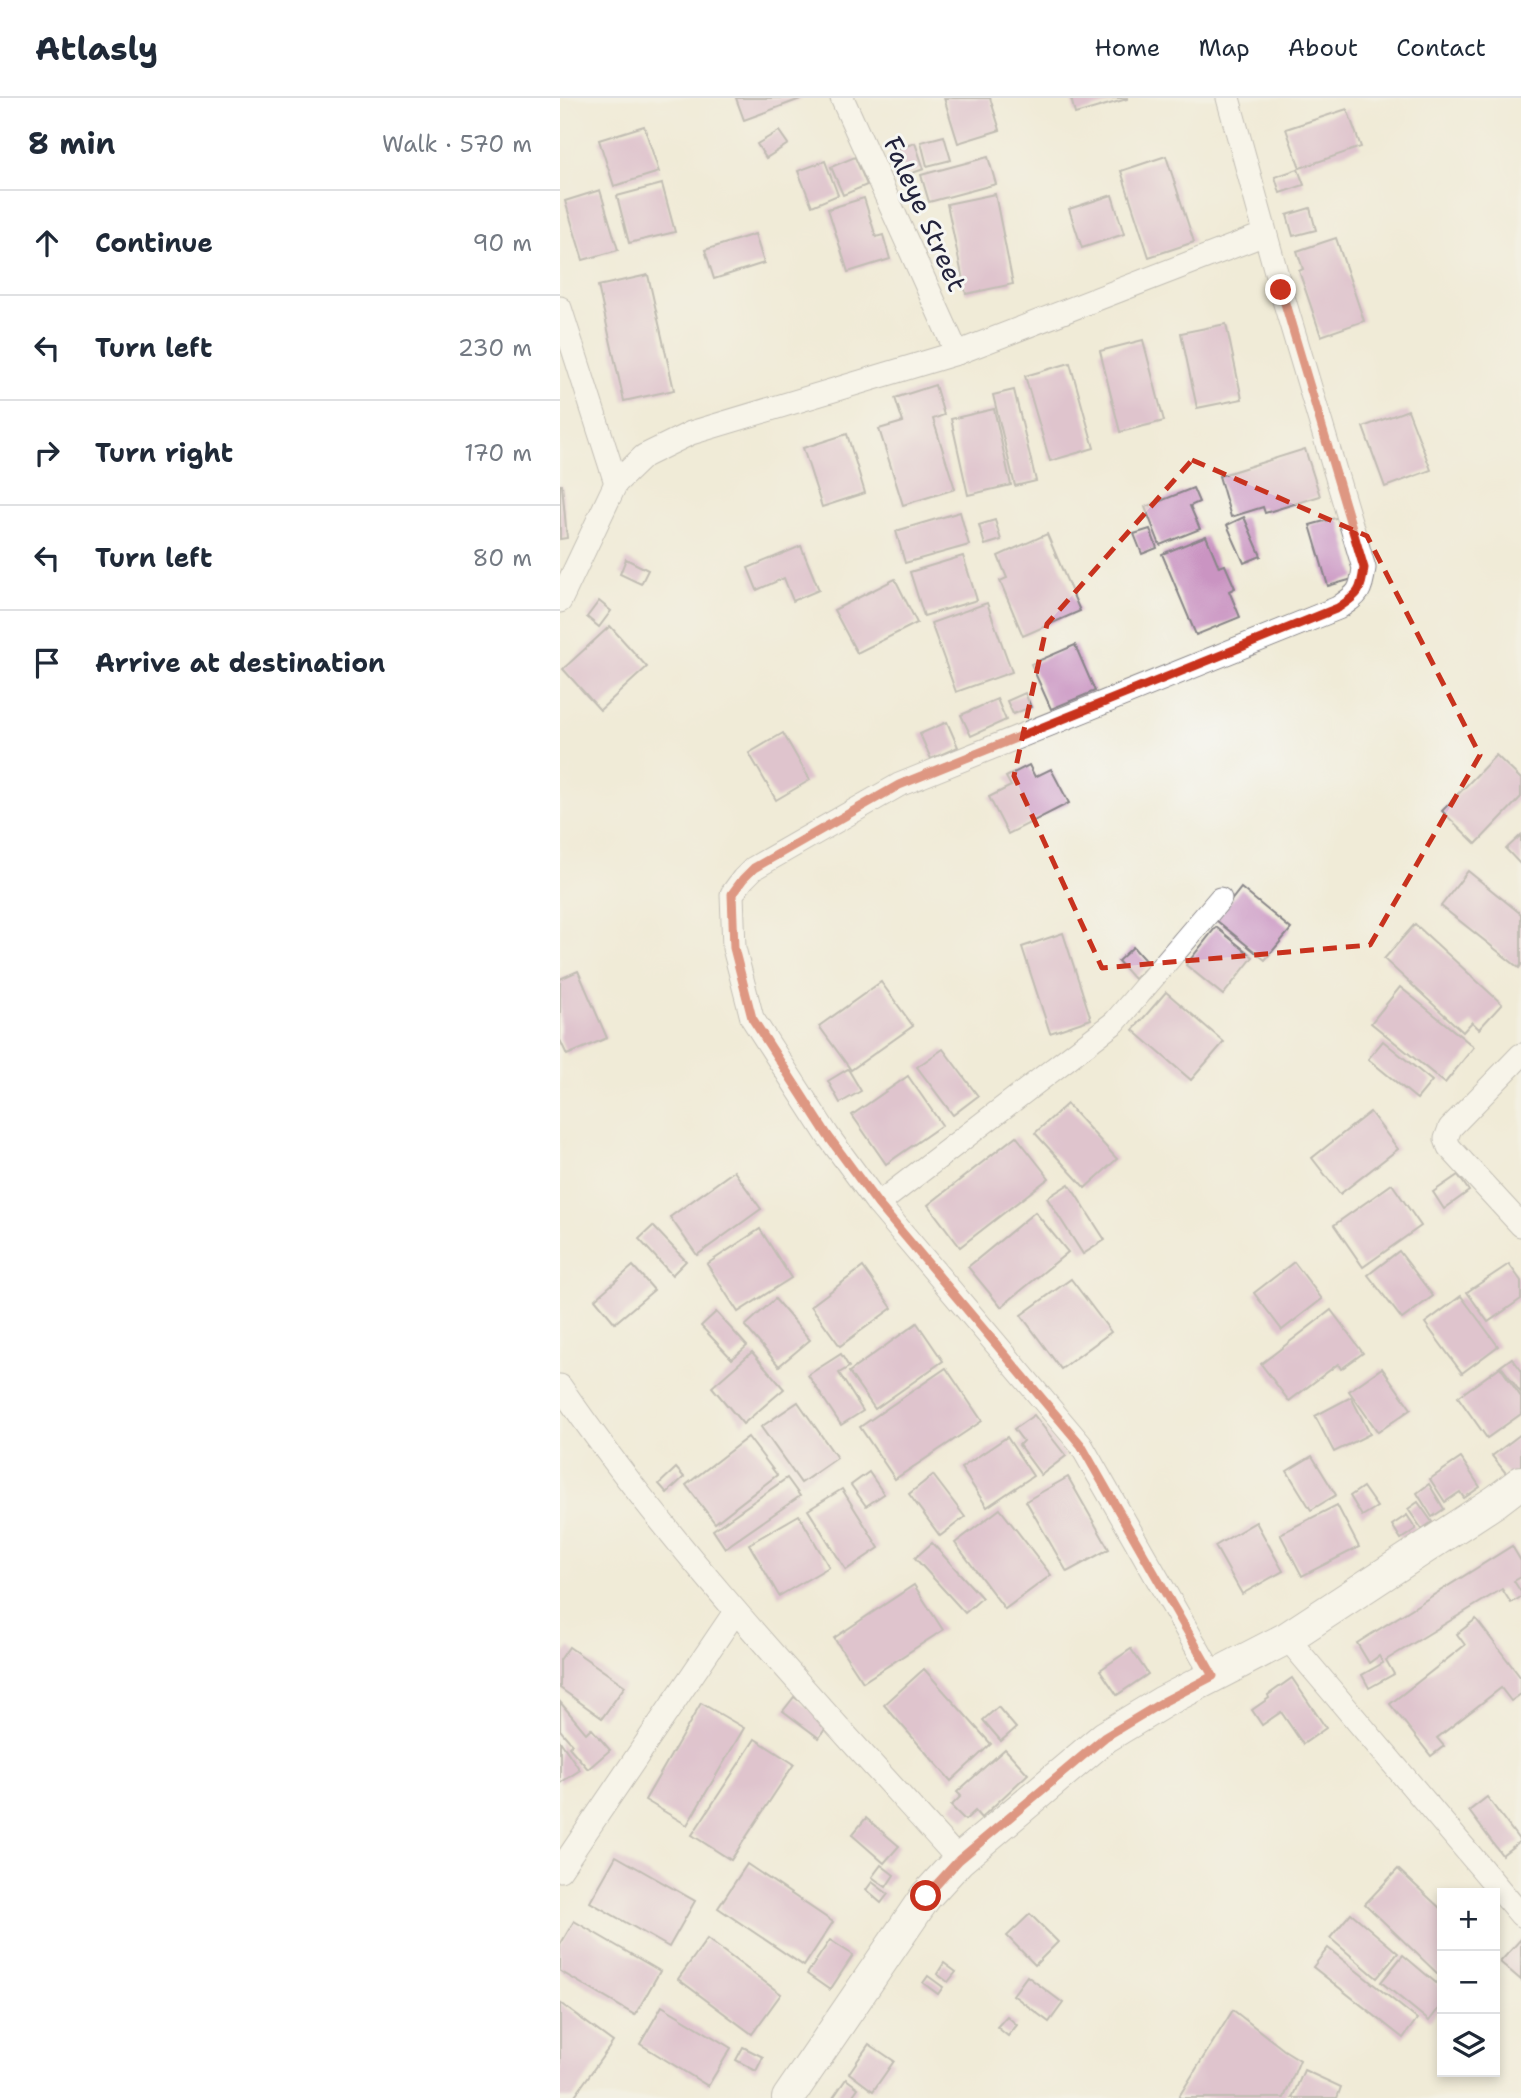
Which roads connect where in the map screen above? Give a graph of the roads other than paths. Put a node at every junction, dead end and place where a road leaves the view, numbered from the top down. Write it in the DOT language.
graph roads {
  1 [pos="842,98"];
  2 [pos="1228,98"];
  3 [pos="1265,234"];
  4 [pos="560,308"];
  5 [pos="957,353"];
  6 [pos="615,483"];
  7 [pos="560,601"];
  8 [pos="1220,899"];
  9 [pos="1521,1055"];
  10 [pos="878,1204"];
  11 [pos="1521,1225"];
  12 [pos="560,1386"];
  13 [pos="1521,1482"];
  14 [pos="735,1612"];
  15 [pos="1287,1638"];
  16 [pos="1213,1676"];
  17 [pos="959,1860"];
  18 [pos="560,1870"];
  19 [pos="1521,1915"];
  20 [pos="788,2098"];
  1 -- 5 [label="street, Faleye Street"];
  2 -- 3 [label="street"];
  3 -- 5 [label="street"];
  3 -- 10 [label="street"];
  4 -- 6 [label="street"];
  5 -- 6 [label="street"];
  6 -- 7 [label="street"];
  8 -- 10 [label="street"];
  9 -- 11 [label="street"];
  10 -- 16 [label="street"];
  12 -- 14 [label="street"];
  13 -- 15 [label="street"];
  14 -- 17 [label="street"];
  14 -- 18 [label="street"];
  15 -- 16 [label="street"];
  15 -- 19 [label="street"];
  16 -- 17 [label="street"];
  17 -- 20 [label="street"];
}
